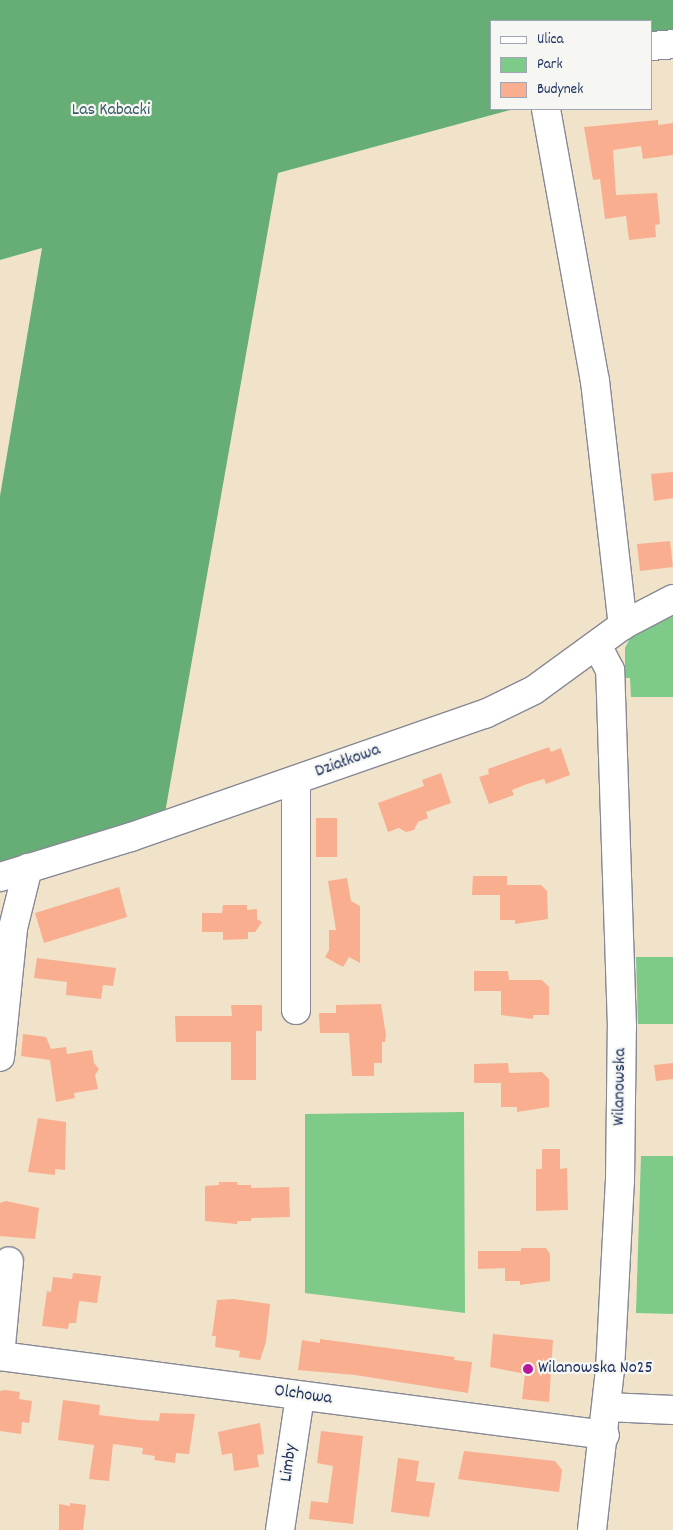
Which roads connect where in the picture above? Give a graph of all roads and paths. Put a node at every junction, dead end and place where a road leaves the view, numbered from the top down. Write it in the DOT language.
graph roads {
  1 [pos="673,44"];
  2 [pos="653,46"];
  3 [pos="546,110"];
  4 [pos="673,599"];
  5 [pos="623,625"];
  6 [pos="597,646"];
  7 [pos="296,781"];
  8 [pos="28,868"];
  9 [pos="0,877"];
  10 [pos="296,1010"];
  11 [pos="0,1058"];
  12 [pos="10,1261"];
  13 [pos="0,1356"];
  14 [pos="300,1396"];
  15 [pos="607,1406"];
  16 [pos="673,1410"];
  17 [pos="605,1435"];
  18 [pos="280,1530"];
  19 [pos="592,1530"];
  1 -- 2 [label="street"];
  3 -- 5 [label="street"];
  4 -- 5 [label="street, Działkowa"];
  5 -- 6 [label="street, Działkowa"];
  6 -- 7 [label="street, Działkowa"];
  6 -- 15 [label="street, Wilanowska"];
  7 -- 8 [label="street, Działkowa"];
  7 -- 10 [label="street"];
  8 -- 9 [label="street, Działkowa"];
  8 -- 11 [label="street"];
  12 -- 13 [label="street"];
  13 -- 14 [label="street, Olchowa"];
  14 -- 17 [label="street, Olchowa"];
  14 -- 18 [label="street, Limby"];
  15 -- 16 [label="street"];
  15 -- 17 [label="street, Wilanowska"];
  17 -- 19 [label="street, Wilanowska"];
}
